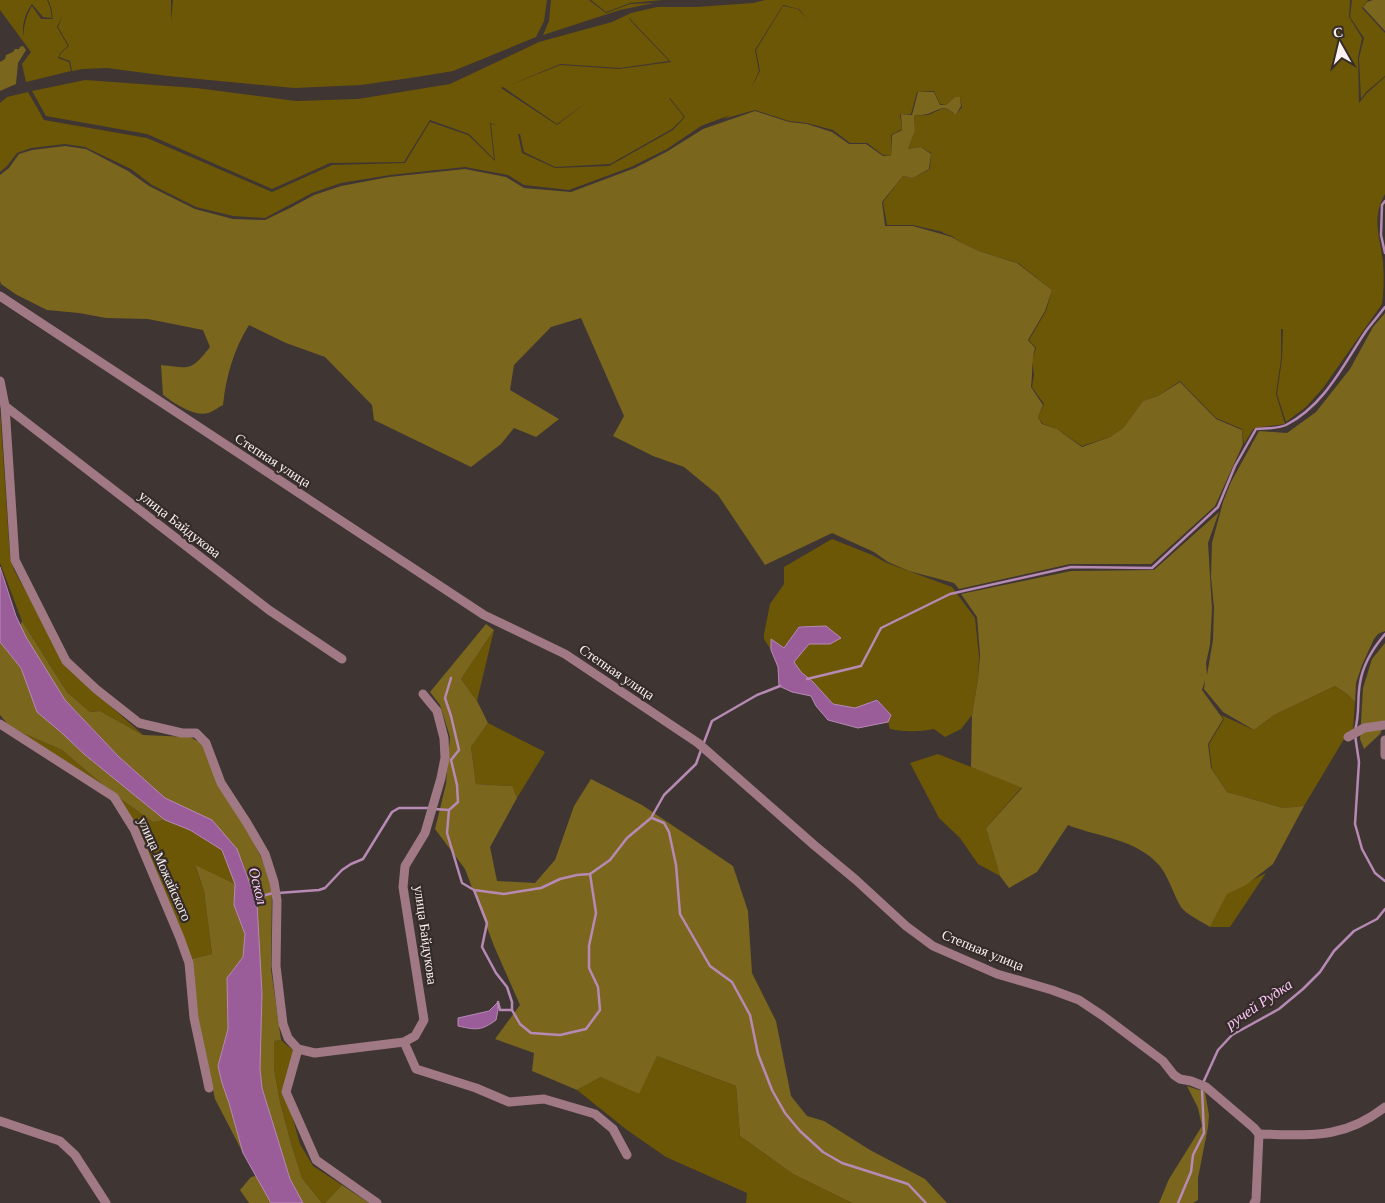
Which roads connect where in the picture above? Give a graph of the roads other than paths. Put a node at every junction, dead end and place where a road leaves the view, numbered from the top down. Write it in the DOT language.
graph roads {
  1 [pos="0,296"];
  2 [pos="0,381"];
  3 [pos="5,406"];
  4 [pos="342,659"];
  5 [pos="423,694"];
  6 [pos="0,724"];
  7 [pos="1385,725"];
  8 [pos="1348,737"];
  9 [pos="1385,740"];
  10 [pos="1385,755"];
  11 [pos="404,1042"];
  12 [pos="298,1048"];
  13 [pos="209,1088"];
  14 [pos="1385,1107"];
  15 [pos="0,1121"];
  16 [pos="1258,1134"];
  17 [pos="627,1155"];
  18 [pos="106,1203"];
  19 [pos="377,1203"];
  20 [pos="1254,1203"];
  1 -- 16 [label="street, Степная улица"];
  2 -- 3 [label="street"];
  3 -- 4 [label="street, улица Байдукова"];
  3 -- 12 [label="street"];
  5 -- 11 [label="street, улица Байдукова"];
  6 -- 13 [label="street, улица Можайского"];
  7 -- 8 [label="street"];
  9 -- 10 [label="street"];
  11 -- 12 [label="street"];
  11 -- 17 [label="street"];
  12 -- 19 [label="street"];
  14 -- 16 [label="street"];
  15 -- 18 [label="street"];
  16 -- 20 [label="street"];
}
